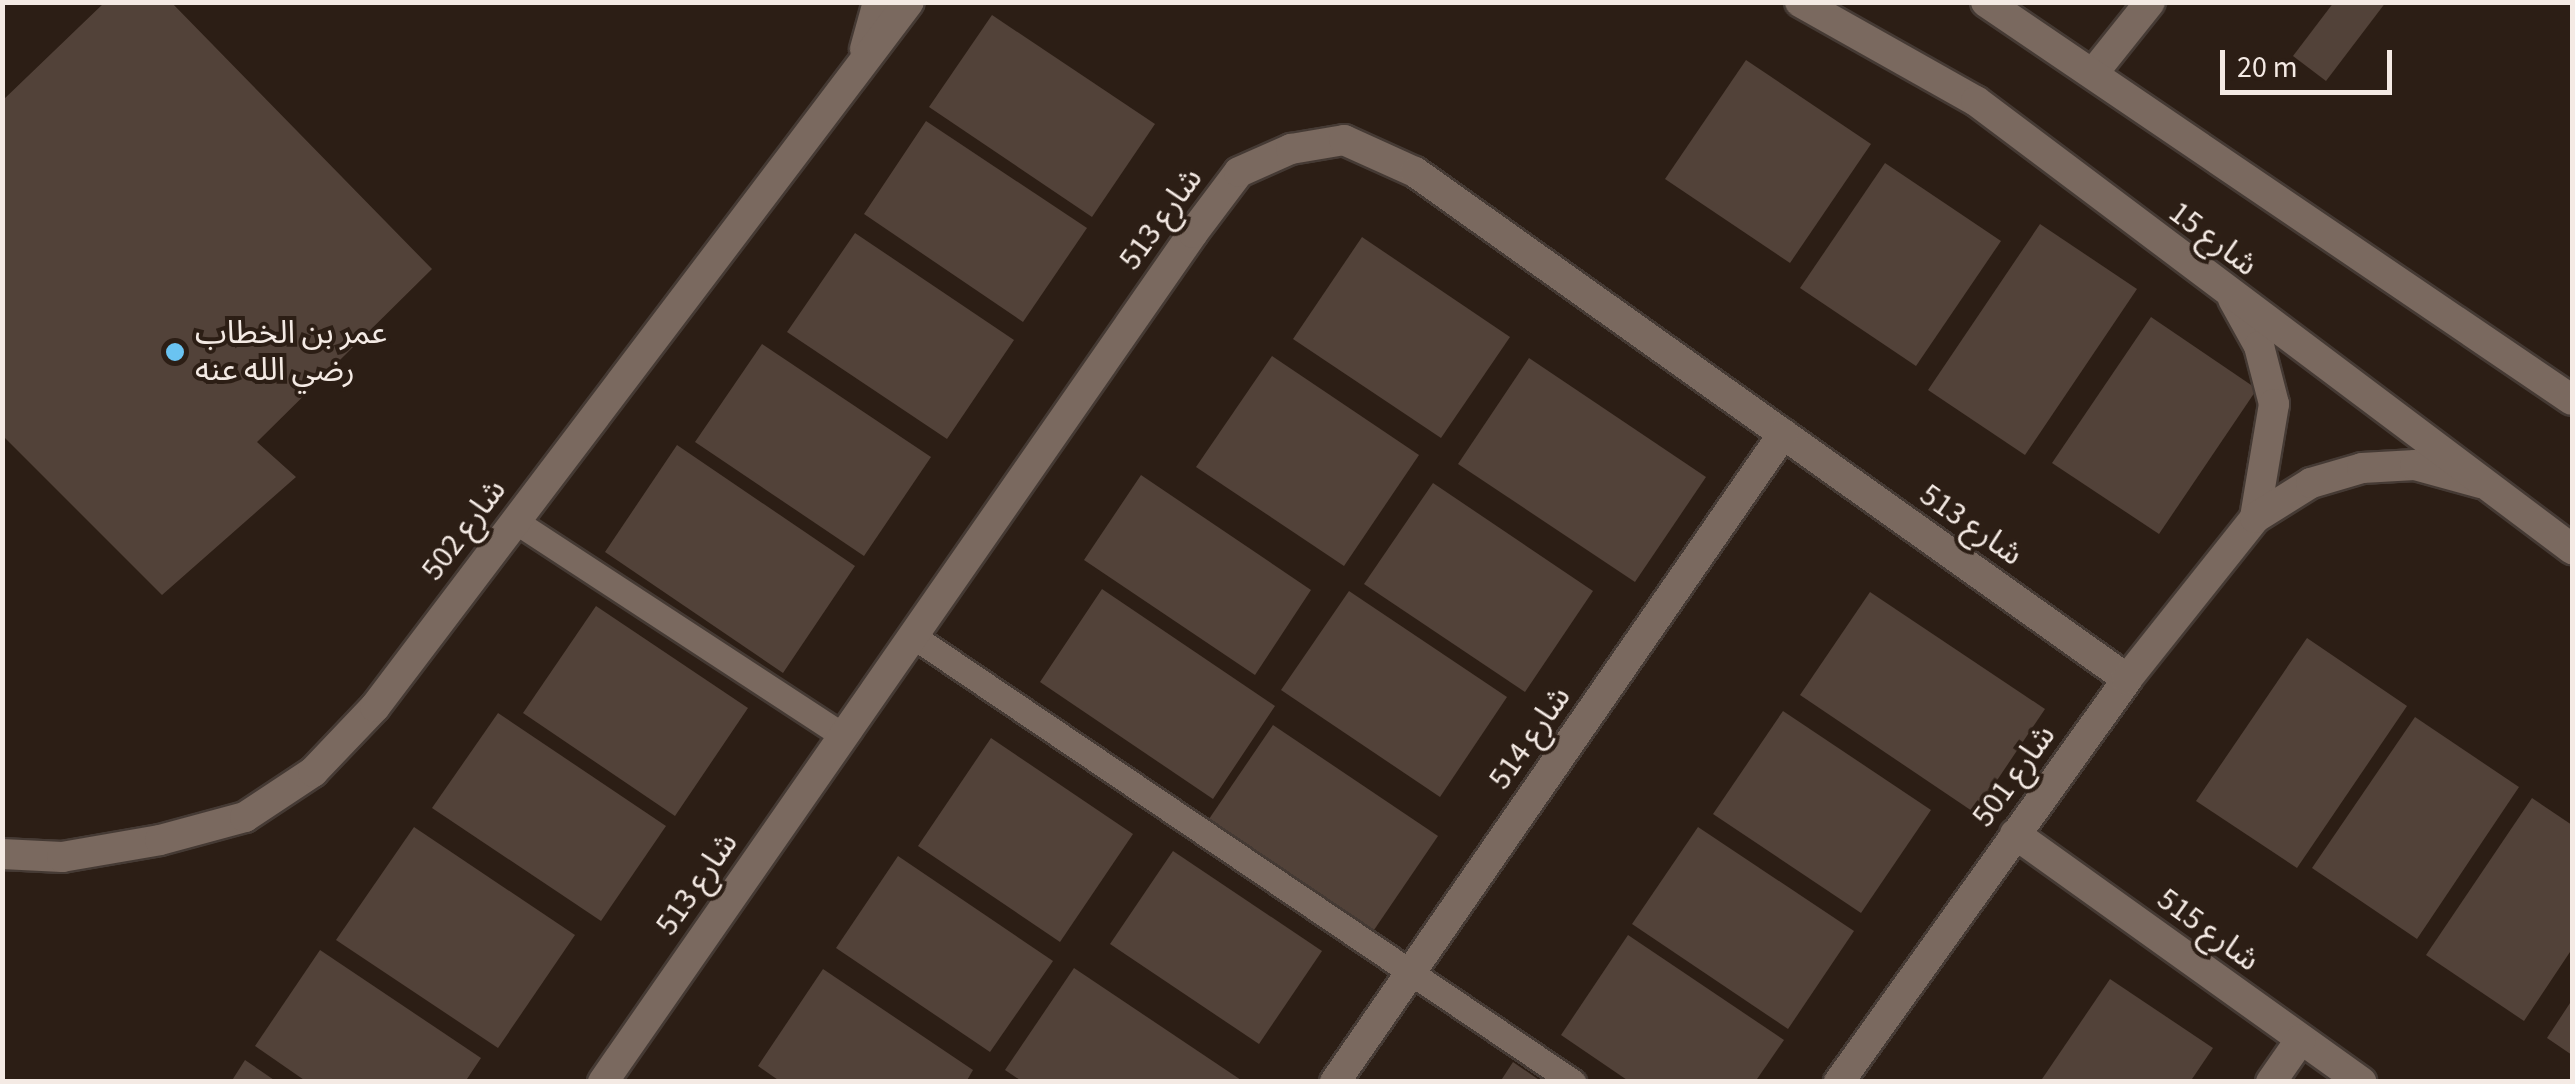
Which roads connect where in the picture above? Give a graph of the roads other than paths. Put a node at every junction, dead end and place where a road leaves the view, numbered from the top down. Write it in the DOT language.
graph roads {
  1 [pos="878,2"];
  2 [pos="909,2"];
  3 [pos="1800,2"];
  4 [pos="1986,2"];
  5 [pos="2150,2"];
  6 [pos="862,62"];
  7 [pos="2094,71"];
  8 [pos="2233,299"];
  9 [pos="2566,392"];
  10 [pos="1783,434"];
  11 [pos="2481,483"];
  12 [pos="2255,518"];
  13 [pos="515,521"];
  14 [pos="2572,548"];
  15 [pos="913,636"];
  16 [pos="2127,679"];
  17 [pos="843,736"];
  18 [pos="2015,834"];
  19 [pos="2,854"];
  20 [pos="1411,972"];
  21 [pos="2301,1039"];
  22 [pos="603,1082"];
  23 [pos="1335,1082"];
  24 [pos="1572,1082"];
  25 [pos="1839,1082"];
  26 [pos="2272,1082"];
  27 [pos="2361,1082"];
  1 -- 6 [label="street, شارع 502"];
  2 -- 6 [label="street, شارع 502"];
  3 -- 8 [label="street, شارع 15"];
  4 -- 7 [label="street"];
  5 -- 7 [label="street"];
  6 -- 13 [label="street, شارع 502"];
  7 -- 9 [label="street"];
  8 -- 11 [label="street, شارع 15"];
  8 -- 12 [label="street, شارع 501"];
  10 -- 15 [label="street, شارع 513"];
  10 -- 16 [label="street, شارع 513"];
  10 -- 20 [label="street, شارع 514"];
  11 -- 12 [label="street, شارع 501"];
  11 -- 14 [label="street, شارع 15"];
  12 -- 16 [label="street, شارع 501"];
  13 -- 17 [label="lane"];
  13 -- 19 [label="street, شارع 502"];
  15 -- 17 [label="street, شارع 513"];
  15 -- 20 [label="lane"];
  16 -- 18 [label="street, شارع 501"];
  17 -- 22 [label="street, شارع 513"];
  18 -- 21 [label="street, شارع 515"];
  18 -- 25 [label="street, شارع 501"];
  20 -- 23 [label="street, شارع 514"];
  20 -- 24 [label="lane"];
  21 -- 26 [label="street"];
  21 -- 27 [label="street, شارع 515"];
}
